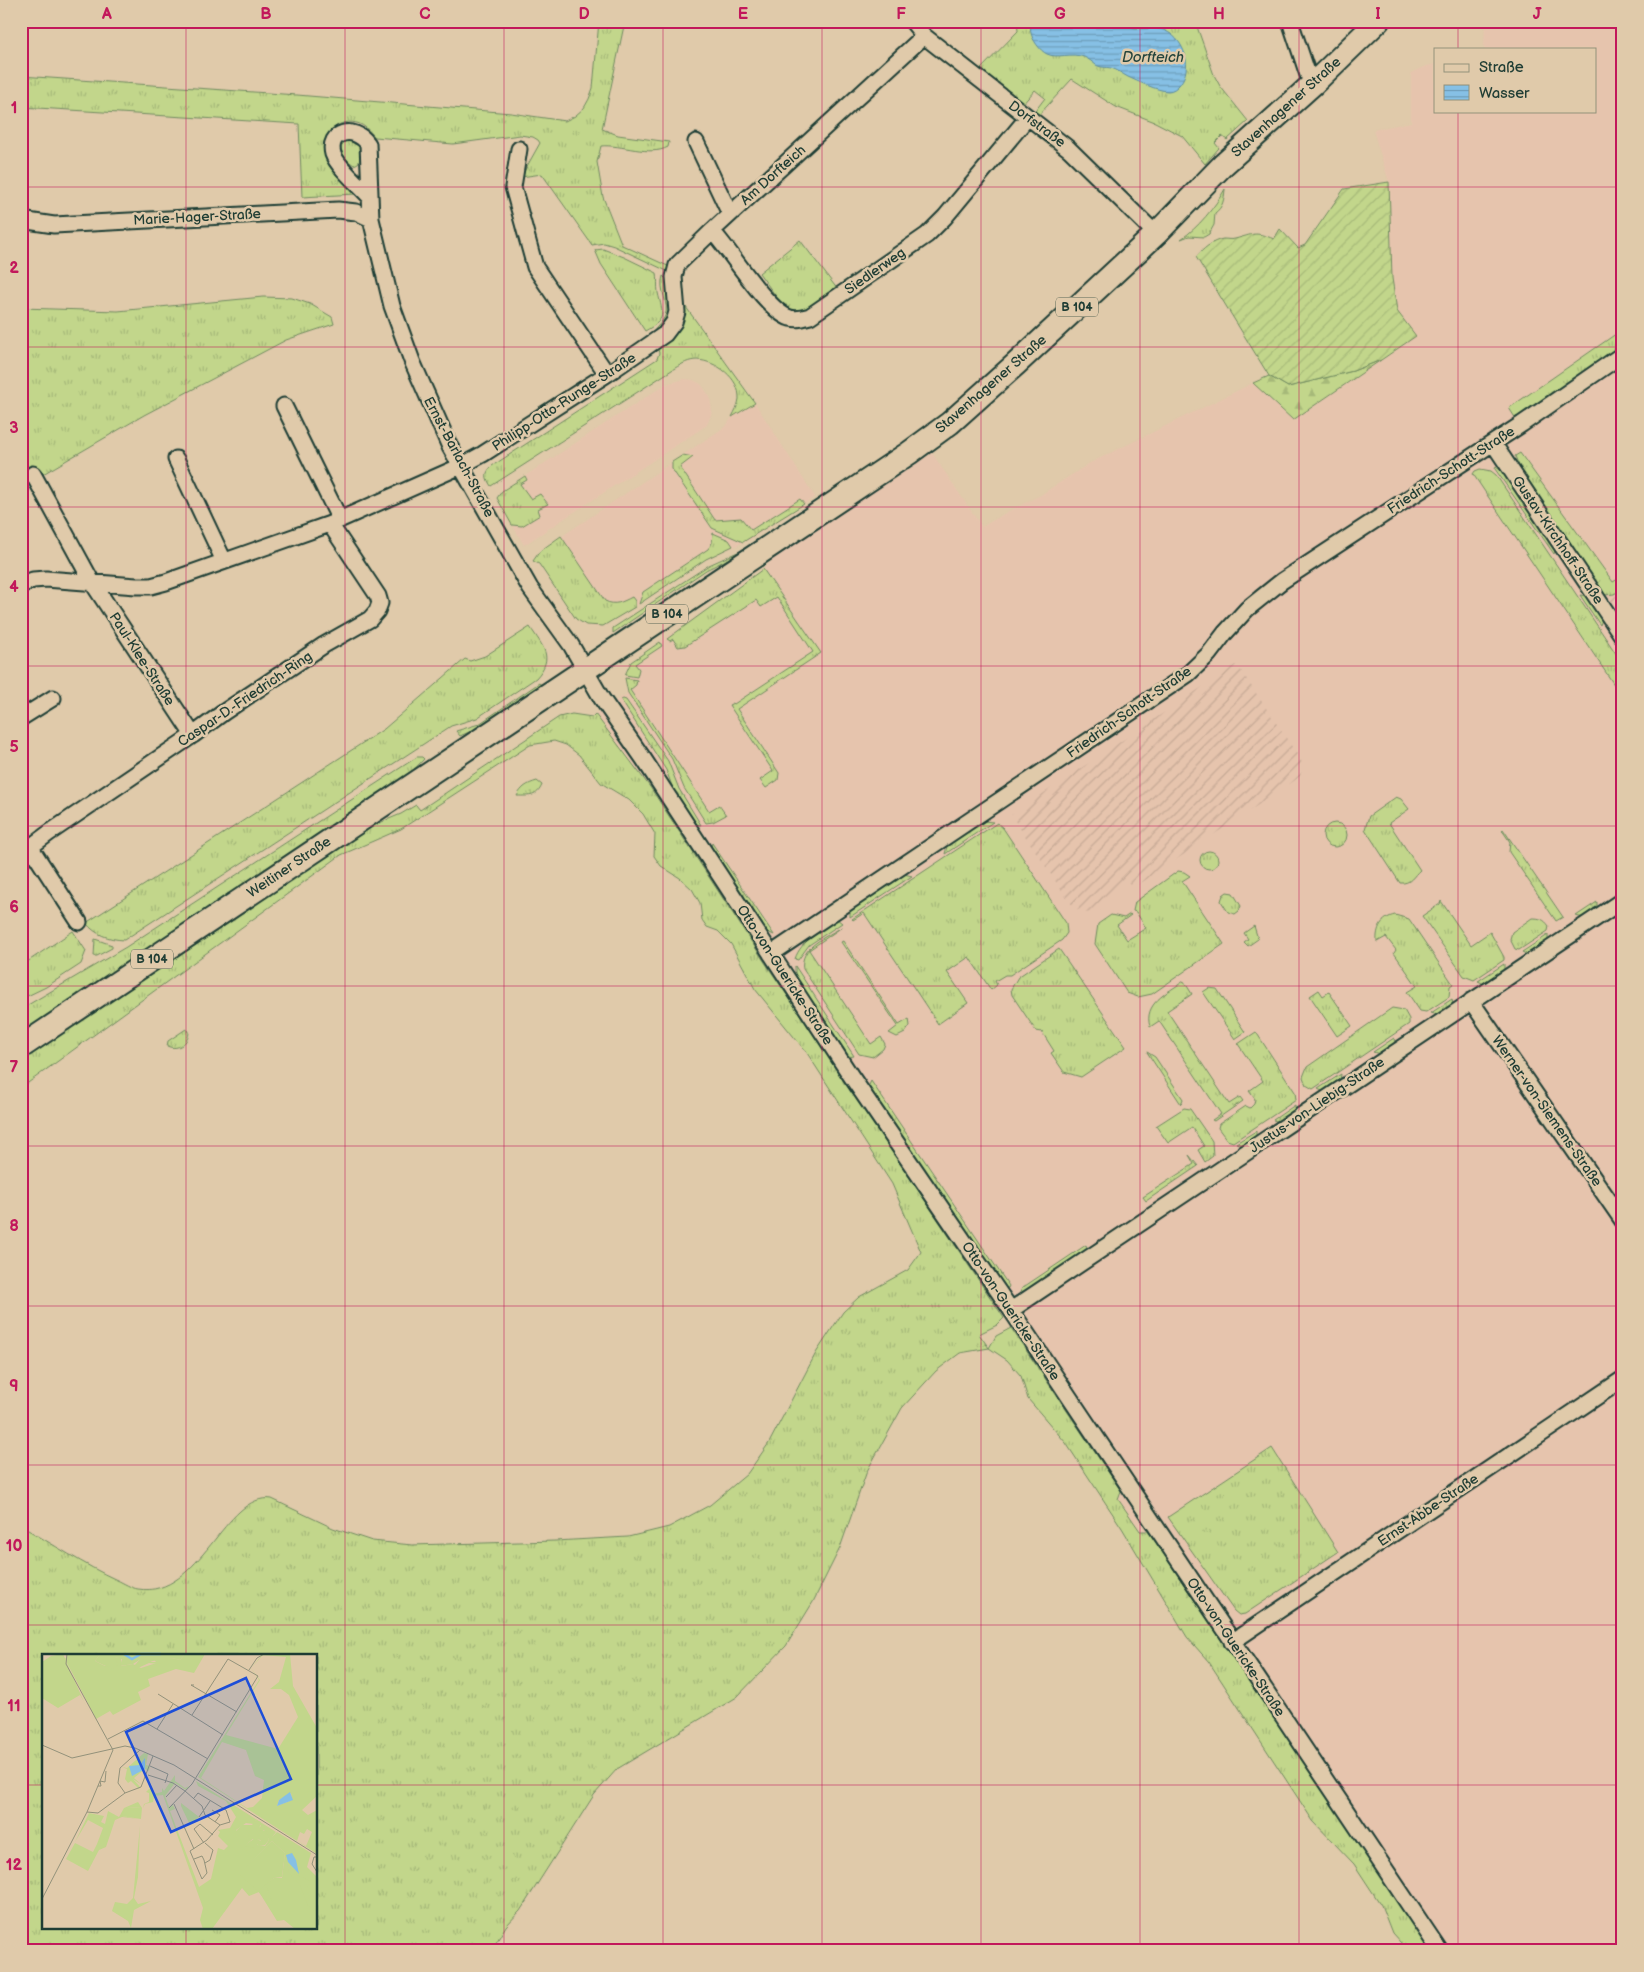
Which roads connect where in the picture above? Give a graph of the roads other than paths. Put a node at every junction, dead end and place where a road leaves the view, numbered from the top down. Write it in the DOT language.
graph roads {
  1 [pos="912,21"];
  2 [pos="1290,21"];
  3 [pos="1378,21"];
  4 [pos="924,36"];
  5 [pos="1314,83"];
  6 [pos="1028,117"];
  7 [pos="696,142"];
  8 [pos="519,149"];
  9 [pos="369,196"];
  10 [pos="730,214"];
  11 [pos="371,219"];
  12 [pos="21,220"];
  13 [pos="712,231"];
  14 [pos="1156,234"];
  15 [pos="665,334"];
  16 [pos="1623,354"];
  17 [pos="607,374"];
  18 [pos="284,406"];
  19 [pos="1492,443"];
  20 [pos="176,459"];
  21 [pos="461,466"];
  22 [pos="33,474"];
  23 [pos="335,522"];
  24 [pos="224,561"];
  25 [pos="92,582"];
  26 [pos="21,585"];
  27 [pos="1623,637"];
  28 [pos="585,669"];
  29 [pos="557,688"];
  30 [pos="53,698"];
  31 [pos="21,718"];
  32 [pos="193,735"];
  33 [pos="26,851"];
  34 [pos="1623,900"];
  35 [pos="79,922"];
  36 [pos="772,954"];
  37 [pos="1471,1001"];
  38 [pos="21,1047"];
  39 [pos="1623,1221"];
  40 [pos="1011,1310"];
  41 [pos="1623,1379"];
  42 [pos="1232,1642"];
  43 [pos="1440,1951"];
  1 -- 4 [label="street, Dorfstraße"];
  2 -- 5 [label="street"];
  3 -- 5 [label="main road, Stavenhagener Straße / B 104"];
  4 -- 6 [label="street, Dorfstraße"];
  4 -- 10 [label="street, Am Dorfteich"];
  5 -- 14 [label="main road, Stavenhagener Straße / B 104"];
  6 -- 13 [label="street, Siedlerweg"];
  6 -- 14 [label="street, Dorfstraße"];
  7 -- 10 [label="street"];
  8 -- 17 [label="street"];
  9 -- 11 [label="street, Ernst-Barlach-Straße"];
  10 -- 13 [label="street, Am Dorfteich"];
  11 -- 12 [label="street, Marie-Hager-Straße"];
  11 -- 21 [label="street, Ernst-Barlach-Straße"];
  13 -- 15 [label="street, Am Dorfteich"];
  14 -- 28 [label="main road, Stavenhagener Straße / B 104"];
  15 -- 17 [label="street, Philipp-Otto-Runge-Straße"];
  16 -- 19 [label="street, Friedrich-Schott-Straße"];
  17 -- 21 [label="street, Philipp-Otto-Runge-Straße"];
  18 -- 23 [label="street"];
  19 -- 27 [label="street, Gustav-Kirchhoff-Straße"];
  19 -- 36 [label="street, Friedrich-Schott-Straße"];
  20 -- 24 [label="street"];
  21 -- 23 [label="street"];
  21 -- 28 [label="street, Ernst-Barlach-Straße"];
  22 -- 25 [label="street"];
  23 -- 24 [label="street"];
  23 -- 32 [label="street, Caspar-D.-Friedrich-Ring"];
  24 -- 25 [label="street"];
  25 -- 26 [label="street"];
  25 -- 32 [label="street, Paul-Klee-Straße"];
  28 -- 29 [label="main road, Stavenhagener Straße / B 104"];
  28 -- 36 [label="street, Otto-von-Guericke-Straße"];
  29 -- 38 [label="main road, Weitiner Straße / B 104"];
  30 -- 31 [label="street"];
  32 -- 33 [label="street, Caspar-D.-Friedrich-Ring"];
  33 -- 35 [label="street, Caspar-D.-Friedrich-Ring"];
  34 -- 37 [label="street, Justus-von-Liebig-Straße"];
  36 -- 40 [label="street, Otto-von-Guericke-Straße"];
  37 -- 39 [label="street, Werner-von-Siemens-Straße"];
  37 -- 40 [label="street, Justus-von-Liebig-Straße"];
  40 -- 42 [label="street, Otto-von-Guericke-Straße"];
  41 -- 42 [label="street, Ernst-Abbe-Straße"];
  42 -- 43 [label="street, Otto-von-Guericke-Straße"];
}
